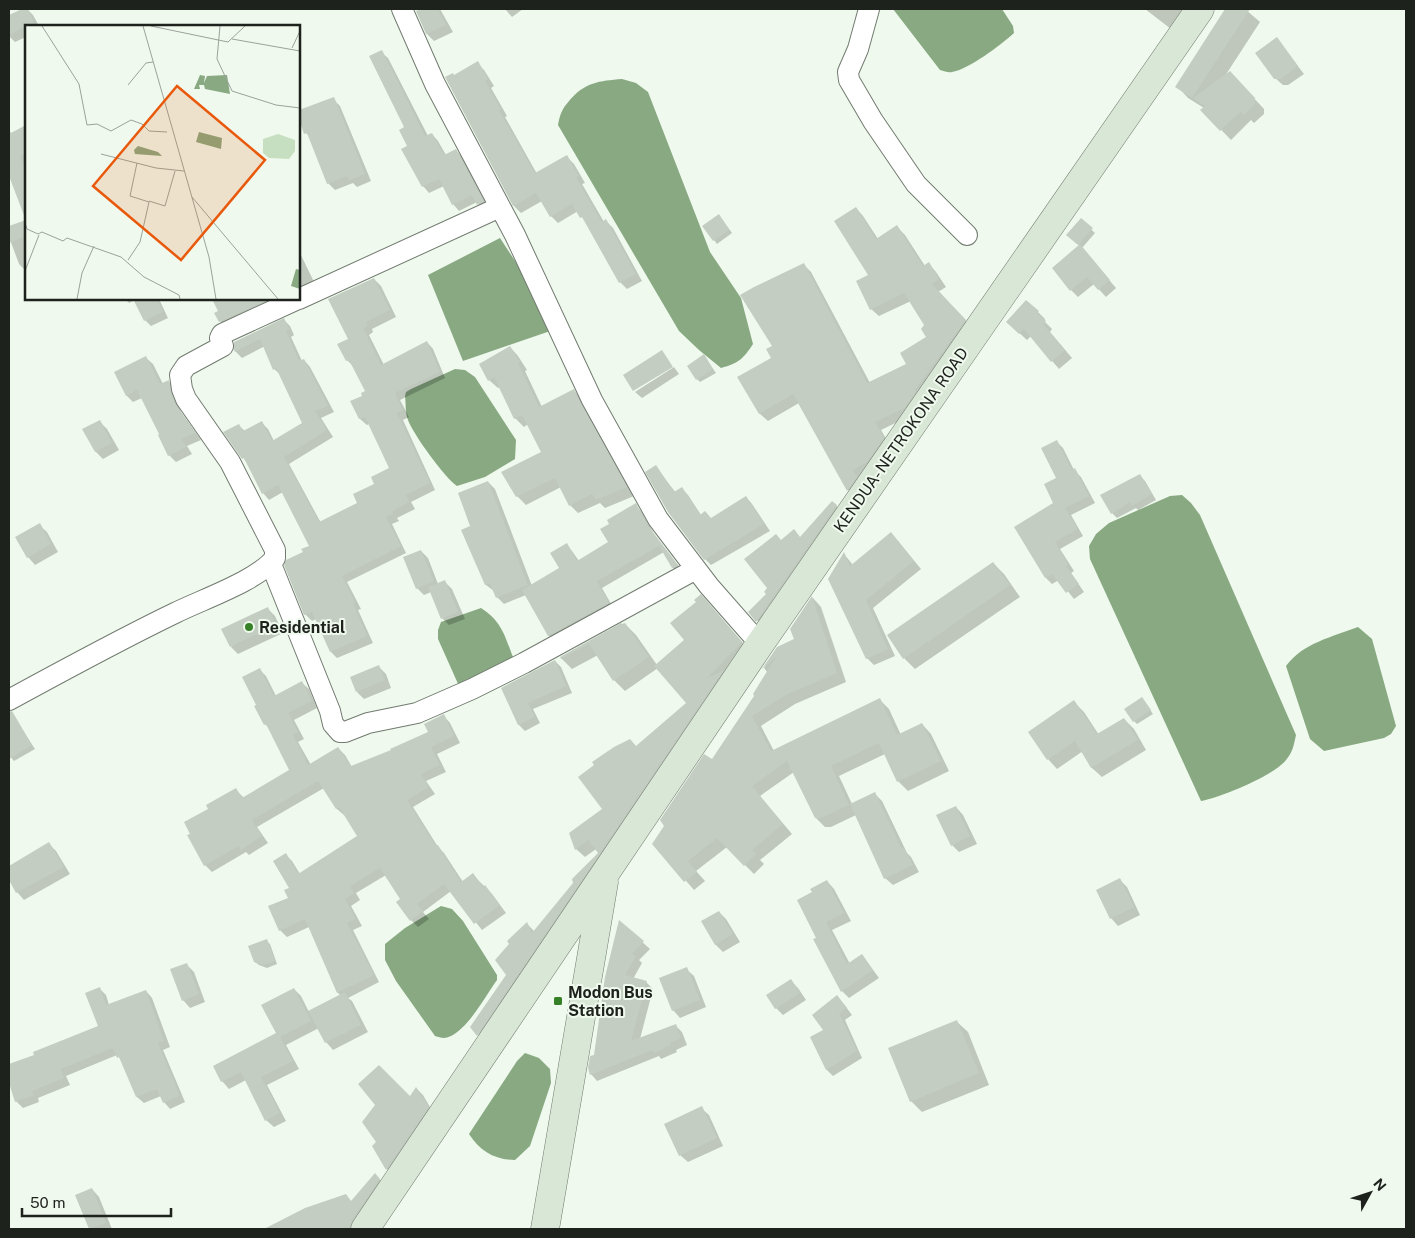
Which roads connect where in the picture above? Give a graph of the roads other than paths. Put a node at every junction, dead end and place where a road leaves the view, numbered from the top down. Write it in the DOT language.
graph roads {
  1 [pos="402,9"];
  2 [pos="869,9"];
  3 [pos="1200,9"];
  4 [pos="500,207"];
  5 [pos="967,235"];
  6 [pos="300,299"];
  7 [pos="297,300"];
  8 [pos="271,564"];
  9 [pos="696,570"];
  10 [pos="760,644"];
  11 [pos="9,700"];
  12 [pos="606,874"];
  13 [pos="365,1229"];
  14 [pos="545,1229"];
  1 -- 4 [label="street"];
  2 -- 5 [label="street"];
  3 -- 10 [label="main road, KENDUA- NETROKONA ROAD"];
  4 -- 6 [label="street"];
  4 -- 9 [label="street"];
  7 -- 8 [label="street"];
  8 -- 9 [label="street"];
  8 -- 11 [label="street"];
  9 -- 10 [label="street"];
  10 -- 12 [label="main road, KENDUA- NETROKONA ROAD"];
  12 -- 13 [label="main road, KENDUA- NETROKONA ROAD"];
  12 -- 14 [label="main road"];
}
